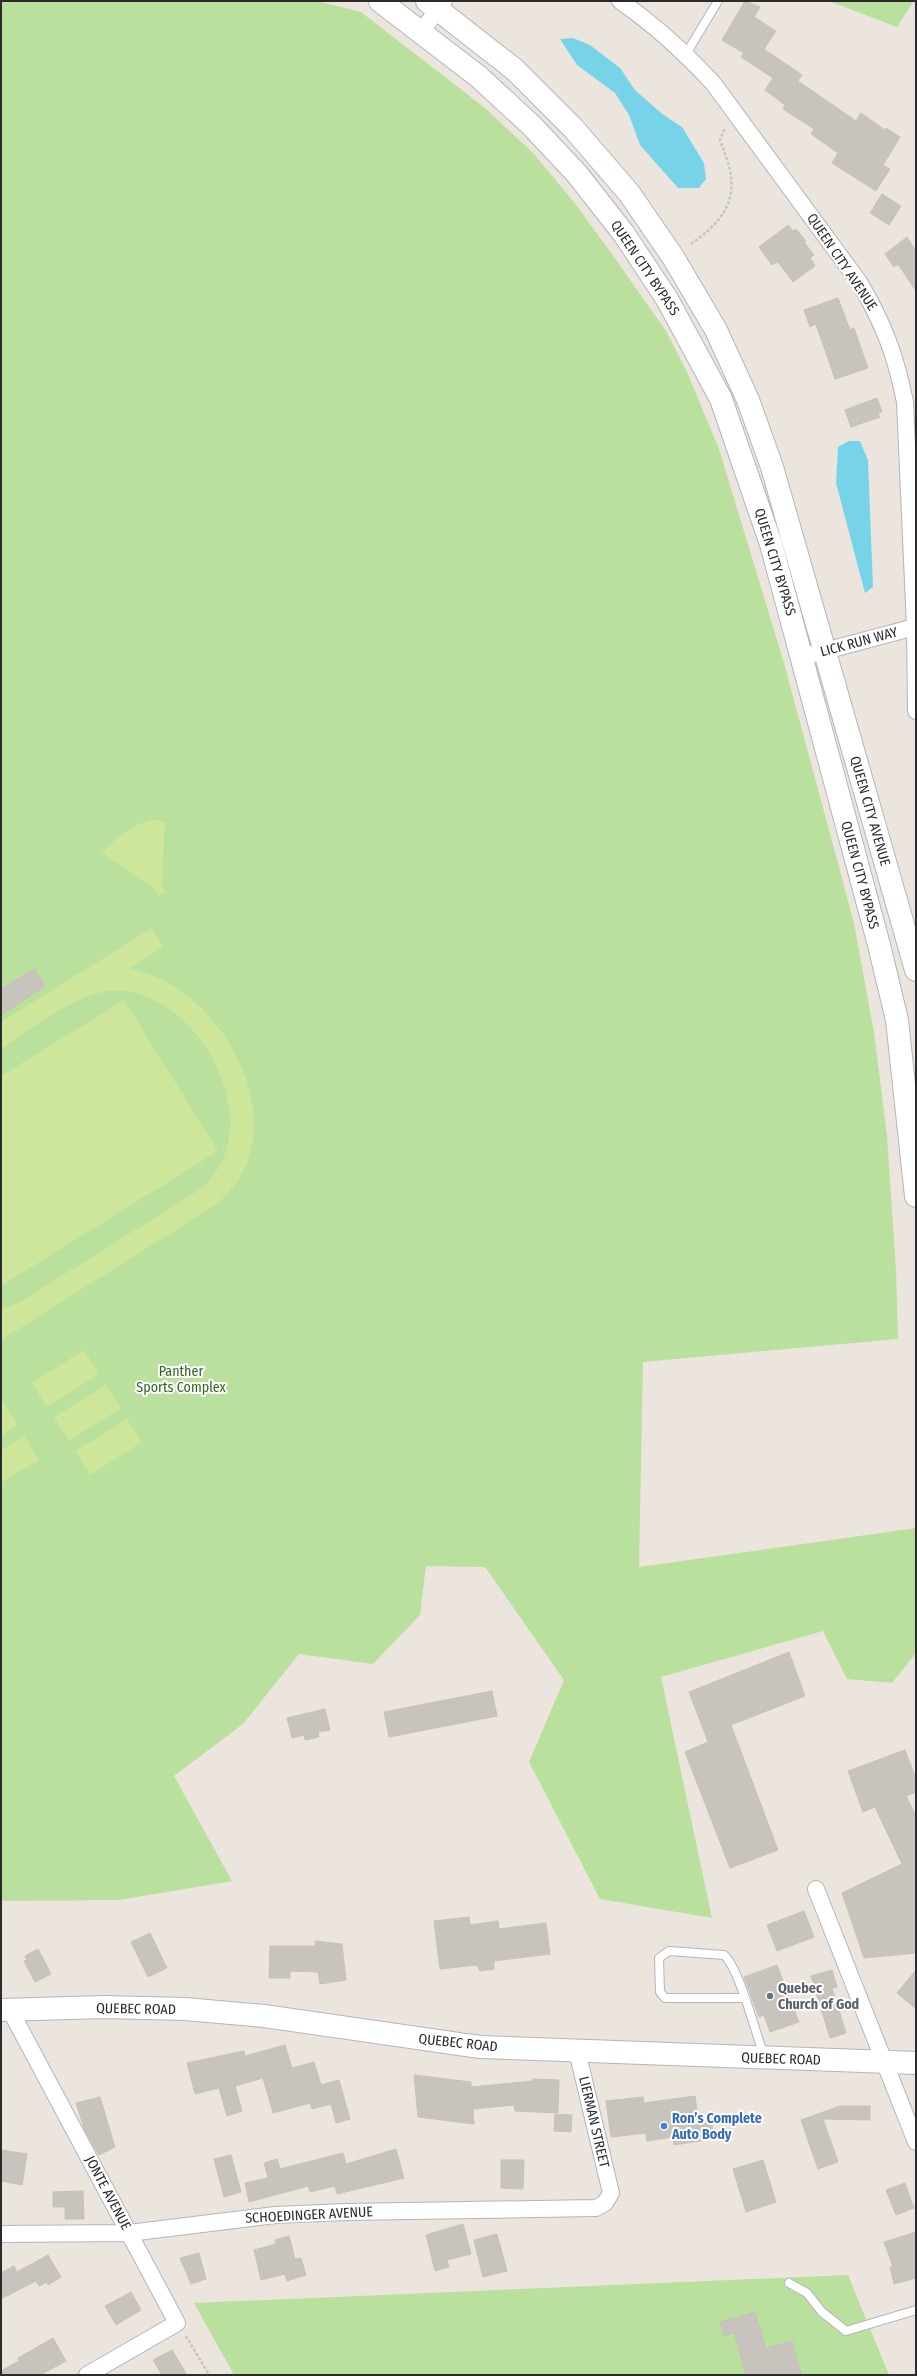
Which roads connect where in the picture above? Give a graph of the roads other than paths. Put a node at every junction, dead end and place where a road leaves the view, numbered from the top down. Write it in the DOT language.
graph roads {
  1 [pos="380,1"];
  2 [pos="620,1"];
  3 [pos="718,1"];
  4 [pos="436,4"];
  5 [pos="421,32"];
  6 [pos="686,54"];
  7 [pos="915,626"];
  8 [pos="826,651"];
  9 [pos="802,657"];
  10 [pos="916,711"];
  11 [pos="916,970"];
  12 [pos="916,1196"];
  13 [pos="816,1889"];
  14 [pos="744,1998"];
  15 [pos="5,2010"];
  16 [pos="577,2051"];
  17 [pos="765,2058"];
  18 [pos="884,2062"];
  19 [pos="916,2063"];
  20 [pos="916,2142"];
  21 [pos="611,2193"];
  22 [pos="130,2233"];
  23 [pos="1,2234"];
  24 [pos="789,2283"];
  25 [pos="916,2310"];
  26 [pos="87,2375"];
  1 -- 5 [label="main road"];
  2 -- 6 [label="street, QUEEN CITY AVENUE"];
  3 -- 6 [label="lane"];
  4 -- 5 [label="street"];
  4 -- 8 [label="main road, QUEEN CITY BYPASS"];
  5 -- 9 [label="main road, QUEEN CITY BYPASS"];
  6 -- 7 [label="street, QUEEN CITY AVENUE"];
  7 -- 8 [label="street, LICK RUN WAY"];
  7 -- 10 [label="street, QUEEN CITY AVENUE"];
  8 -- 9 [label="street, LICK RUN WAY"];
  8 -- 11 [label="main road, QUEEN CITY AVENUE"];
  9 -- 12 [label="main road, QUEEN CITY BYPASS"];
  13 -- 18 [label="street"];
  14 -- 14 [label="lane"];
  14 -- 17 [label="lane"];
  15 -- 16 [label="main road, QUEBEC ROAD"];
  15 -- 22 [label="street, JONTE AVENUE"];
  16 -- 17 [label="main road, QUEBEC ROAD"];
  16 -- 21 [label="street, LIERMAN STREET"];
  17 -- 18 [label="main road, QUEBEC ROAD"];
  18 -- 19 [label="main road, QUEBEC ROAD"];
  18 -- 20 [label="street"];
  21 -- 22 [label="street, SCHOEDINGER AVENUE"];
  22 -- 23 [label="street, SCHOEDINGER AVENUE"];
  22 -- 26 [label="street, JONTE AVENUE"];
  24 -- 25 [label="lane"];
}
